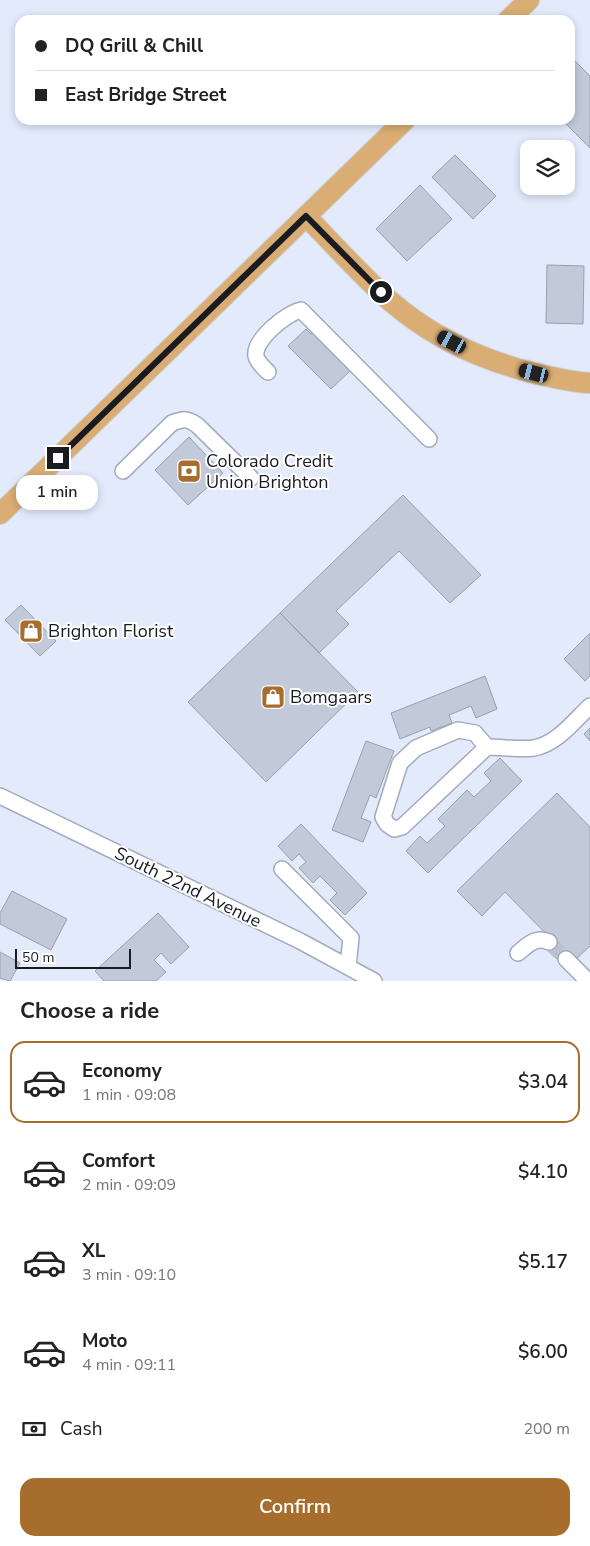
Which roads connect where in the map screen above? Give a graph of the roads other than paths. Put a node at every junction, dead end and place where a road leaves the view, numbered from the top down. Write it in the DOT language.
graph roads {
  1 [pos="529,0"];
  2 [pos="513,15"];
  3 [pos="401,125"];
  4 [pos="306,216"];
  5 [pos="268,372"];
  6 [pos="590,383"];
  7 [pos="429,439"];
  8 [pos="122,471"];
  9 [pos="251,478"];
  10 [pos="0,514"];
  11 [pos="590,706"];
  12 [pos="488,747"];
  13 [pos="0,796"];
  14 [pos="282,869"];
  15 [pos="549,942"];
  16 [pos="518,953"];
  17 [pos="566,959"];
  18 [pos="348,966"];
  19 [pos="374,981"];
  20 [pos="588,981"];
  1 -- 2 [label="main road"];
  3 -- 4 [label="main road"];
  4 -- 6 [label="main road"];
  4 -- 10 [label="main road"];
  5 -- 7 [label="street"];
  8 -- 9 [label="street"];
  11 -- 12 [label="street"];
  12 -- 12 [label="street"];
  13 -- 18 [label="street, South 22nd Avenue"];
  14 -- 18 [label="street"];
  15 -- 16 [label="street"];
  17 -- 20 [label="street"];
  18 -- 19 [label="street, South 22nd Avenue"];
}
